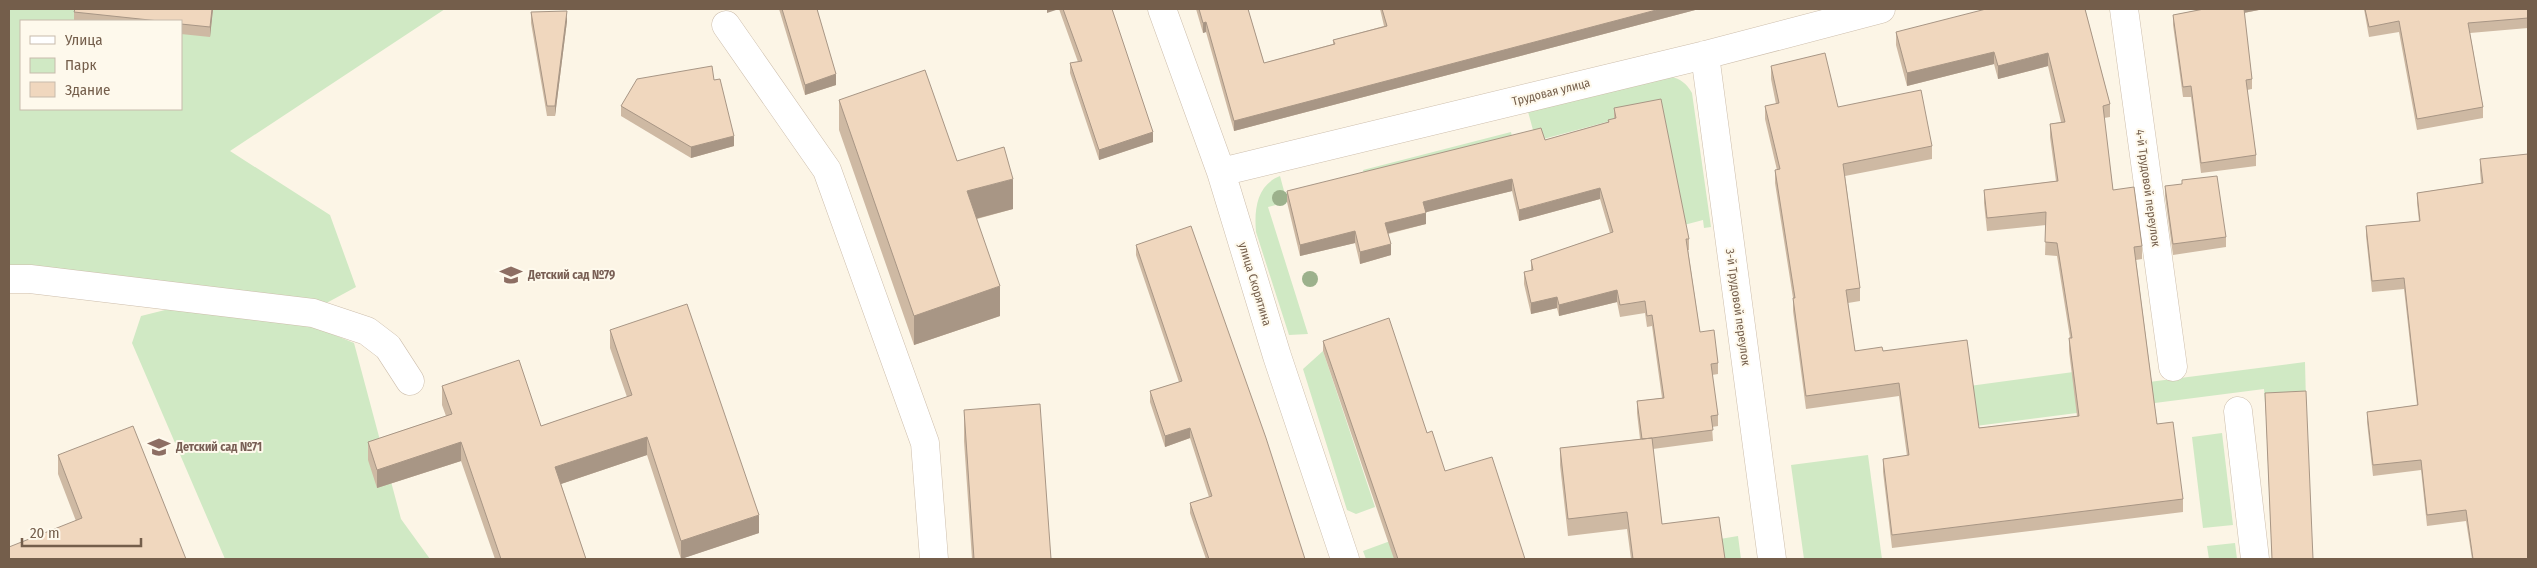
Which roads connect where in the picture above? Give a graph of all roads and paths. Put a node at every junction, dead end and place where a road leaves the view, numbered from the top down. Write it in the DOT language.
graph roads {
  1 [pos="1162,9"];
  2 [pos="1881,9"];
  3 [pos="2124,9"];
  4 [pos="726,25"];
  5 [pos="1705,55"];
  6 [pos="1221,172"];
  7 [pos="9,279"];
  8 [pos="2173,367"];
  9 [pos="410,381"];
  10 [pos="2238,411"];
  11 [pos="934,559"];
  12 [pos="1345,559"];
  13 [pos="1772,559"];
  14 [pos="2255,559"];
  1 -- 6 [label="street, улица Скорятина"];
  2 -- 5 [label="street, Трудовая улица"];
  3 -- 8 [label="street, 4-й Трудовой переулок"];
  4 -- 11 [label="street"];
  5 -- 6 [label="street, Трудовая улица"];
  5 -- 13 [label="street, 3-й Трудовой переулок"];
  6 -- 12 [label="street, улица Скорятина"];
  7 -- 9 [label="street"];
  10 -- 14 [label="street"];
}
